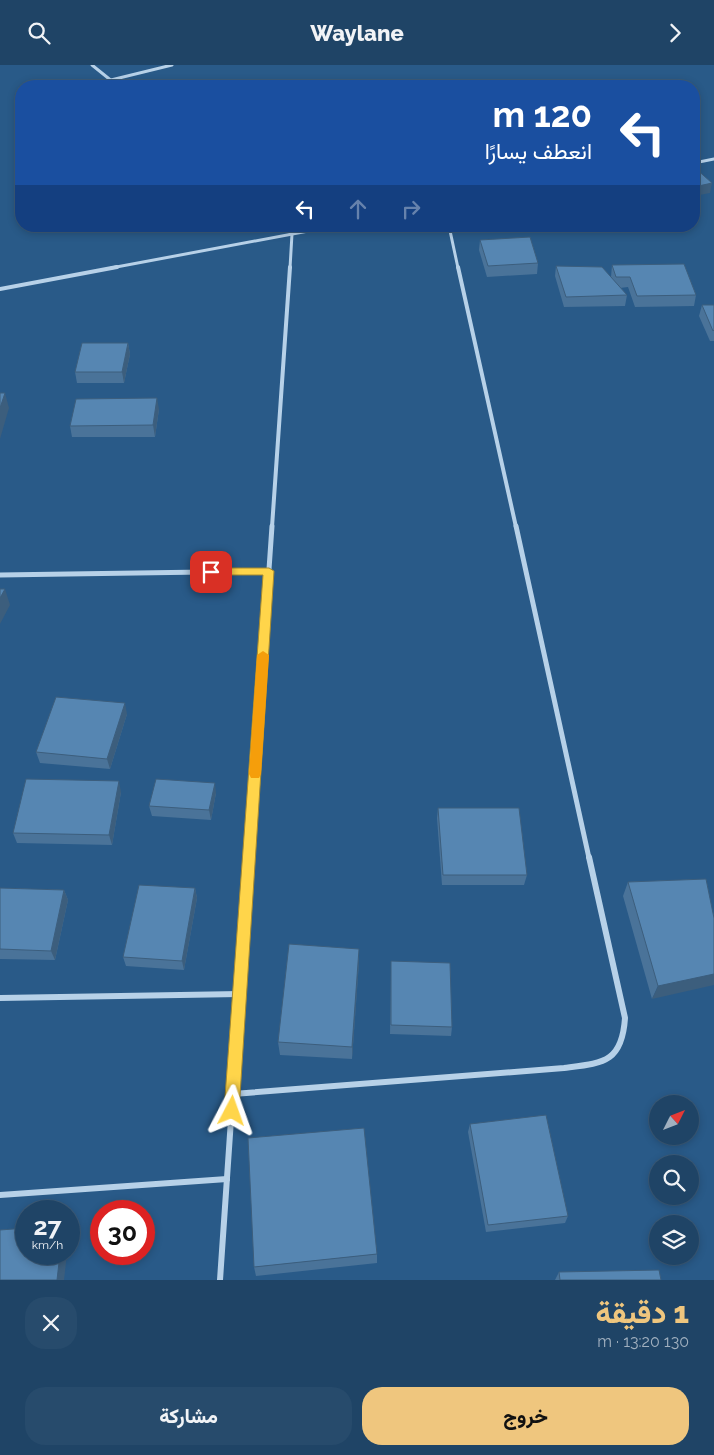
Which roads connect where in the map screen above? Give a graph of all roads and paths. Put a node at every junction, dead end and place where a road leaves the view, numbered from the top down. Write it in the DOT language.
graph roads {
  1 [pos="92,65"];
  2 [pos="172,65"];
  3 [pos="111,80"];
  4 [pos="712,159"];
  5 [pos="714,165"];
  6 [pos="290,232"];
  7 [pos="303,232"];
  8 [pos="450,232"];
  9 [pos="292,234"];
  10 [pos="0,289"];
  11 [pos="269,571"];
  12 [pos="0,575"];
  13 [pos="240,994"];
  14 [pos="0,998"];
  15 [pos="233,1094"];
  16 [pos="227,1179"];
  17 [pos="0,1195"];
  18 [pos="220,1280"];
  1 -- 3 [label="street"];
  2 -- 3 [label="street"];
  4 -- 5 [label="street"];
  6 -- 9 [label="street"];
  7 -- 9 [label="street"];
  8 -- 15 [label="street"];
  9 -- 10 [label="street"];
  9 -- 11 [label="street"];
  11 -- 12 [label="street"];
  11 -- 13 [label="street"];
  13 -- 14 [label="street"];
  13 -- 15 [label="street"];
  15 -- 16 [label="street"];
  16 -- 17 [label="street"];
  16 -- 18 [label="street"];
}
